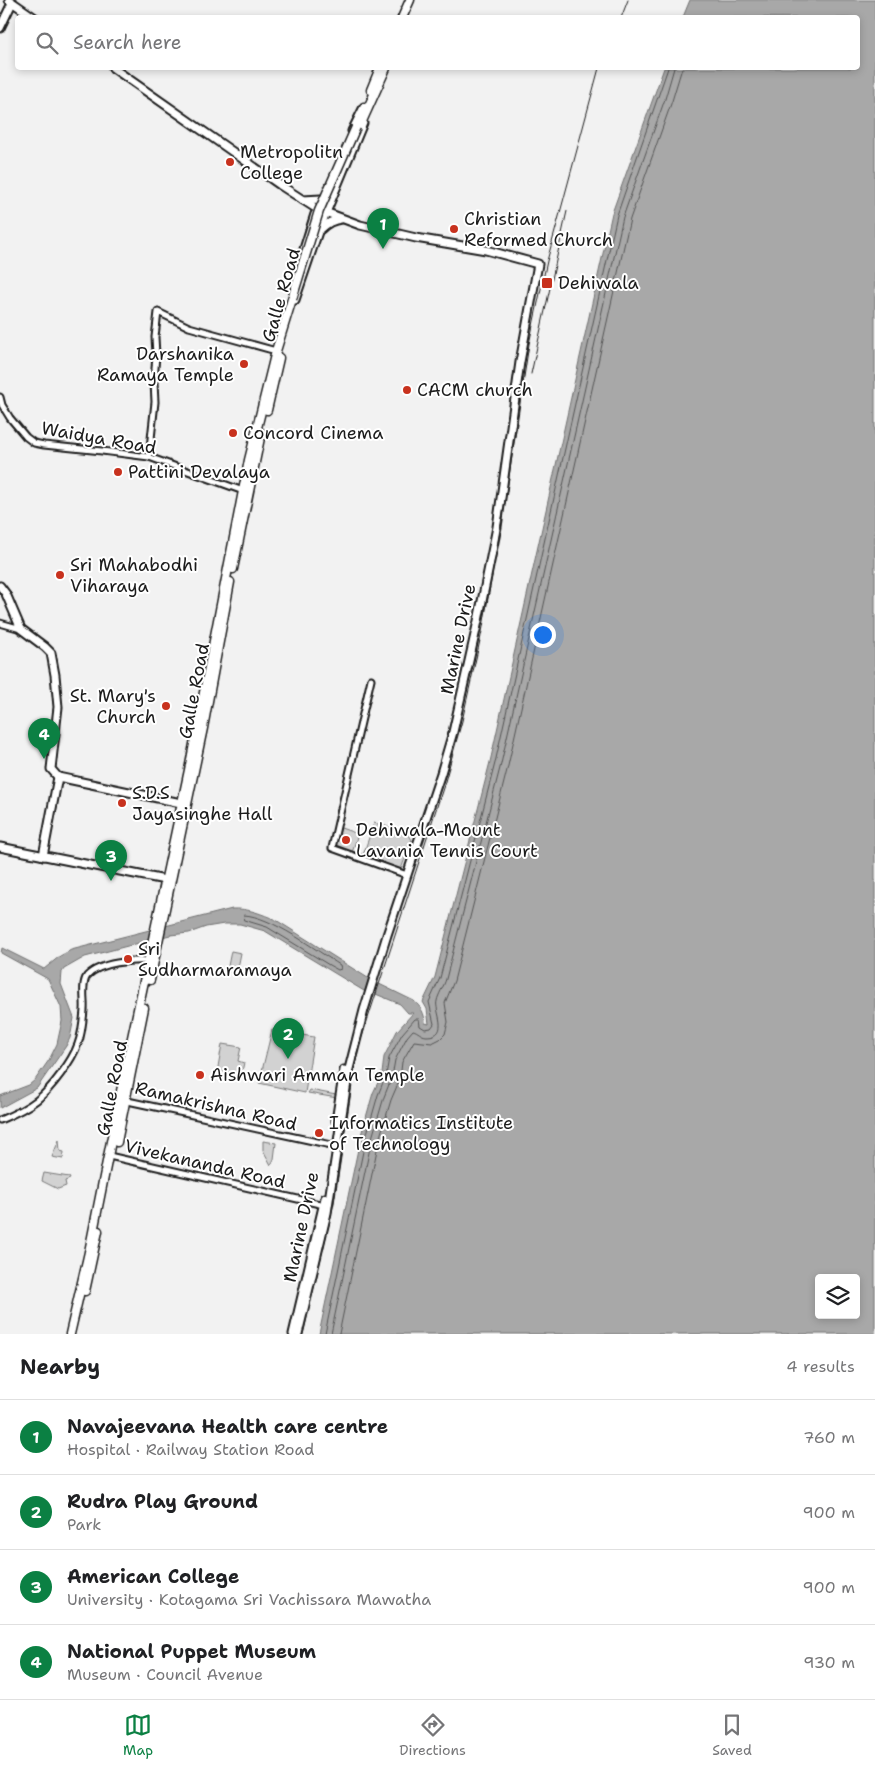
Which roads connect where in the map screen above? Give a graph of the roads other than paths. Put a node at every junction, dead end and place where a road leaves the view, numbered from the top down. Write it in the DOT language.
graph roads {
  1 [pos="410,0"];
  2 [pos="415,0"];
  3 [pos="11,1"];
  4 [pos="31,15"];
  5 [pos="403,15"];
  6 [pos="409,15"];
  7 [pos="0,28"];
  8 [pos="116,70"];
  9 [pos="379,70"];
  10 [pos="385,70"];
  11 [pos="366,108"];
  12 [pos="327,185"];
  13 [pos="336,189"];
  14 [pos="332,198"];
  15 [pos="301,199"];
  16 [pos="320,199"];
  17 [pos="317,208"];
  18 [pos="326,212"];
  19 [pos="342,219"];
  20 [pos="310,226"];
  21 [pos="318,232"];
  22 [pos="308,248"];
  23 [pos="289,313"];
  24 [pos="276,351"];
  25 [pos="0,397"];
  26 [pos="149,457"];
  27 [pos="245,492"];
  28 [pos="0,586"];
  29 [pos="220,622"];
  30 [pos="0,623"];
  31 [pos="21,630"];
  32 [pos="370,679"];
  33 [pos="58,778"];
  34 [pos="181,803"];
  35 [pos="0,848"];
  36 [pos="43,856"];
  37 [pos="407,875"];
  38 [pos="168,879"];
  39 [pos="151,962"];
  40 [pos="122,1100"];
  41 [pos="0,1120"];
  42 [pos="334,1146"];
  43 [pos="111,1156"];
  44 [pos="324,1205"];
  45 [pos="70,1334"];
  46 [pos="74,1334"];
  47 [pos="293,1334"];
  48 [pos="298,1334"];
  1 -- 5 [label="highway"];
  2 -- 6 [label="highway"];
  3 -- 4 [label="main road"];
  3 -- 7 [label="main road"];
  8 -- 15 [label="main road"];
  9 -- 11 [label="highway, Galle Road"];
  10 -- 11 [label="highway, Galle Road"];
  11 -- 12 [label="main road"];
  11 -- 13 [label="main road"];
  11 -- 23 [label="highway, Galle Road, bridge"];
  12 -- 13 [label="main road"];
  12 -- 16 [label="main road"];
  13 -- 14 [label="main road"];
  14 -- 18 [label="main road"];
  14 -- 19 [label="main road"];
  15 -- 16 [label="main road"];
  15 -- 17 [label="main road"];
  15 -- 20 [label="main road"];
  16 -- 17 [label="main road"];
  17 -- 18 [label="main road"];
  17 -- 20 [label="main road"];
  18 -- 19 [label="main road"];
  18 -- 21 [label="main road"];
  19 -- 21 [label="main road"];
  19 -- 37 [label="main road, Marine Drive"];
  20 -- 22 [label="main road"];
  21 -- 22 [label="main road"];
  22 -- 23 [label="main road"];
  23 -- 24 [label="highway, Galle Road"];
  23 -- 27 [label="highway, Galle Road"];
  24 -- 26 [label="street"];
  24 -- 27 [label="highway, Galle Road"];
  25 -- 26 [label="street, Waidya Road"];
  26 -- 27 [label="street, Waidya Road"];
  27 -- 29 [label="highway, Galle Road"];
  28 -- 31 [label="main road"];
  29 -- 34 [label="highway, Galle Road"];
  29 -- 38 [label="highway, Galle Road"];
  30 -- 31 [label="street"];
  31 -- 33 [label="main road"];
  32 -- 37 [label="street"];
  33 -- 34 [label="main road"];
  33 -- 36 [label="main road"];
  34 -- 38 [label="highway, Galle Road"];
  35 -- 36 [label="main road"];
  36 -- 38 [label="main road"];
  37 -- 42 [label="main road, Marine Drive"];
  38 -- 39 [label="highway, Galle Road"];
  39 -- 40 [label="highway, Galle Road"];
  39 -- 41 [label="street"];
  40 -- 42 [label="street, Ramakrishna Road"];
  40 -- 43 [label="highway, Galle Road"];
  42 -- 44 [label="main road, Marine Drive"];
  42 -- 48 [label="main road, Marine Drive"];
  43 -- 44 [label="street, Vivekananda Road"];
  43 -- 45 [label="highway, Galle Road"];
  43 -- 46 [label="highway, Galle Road"];
  44 -- 47 [label="main road, Marine Drive"];
}
